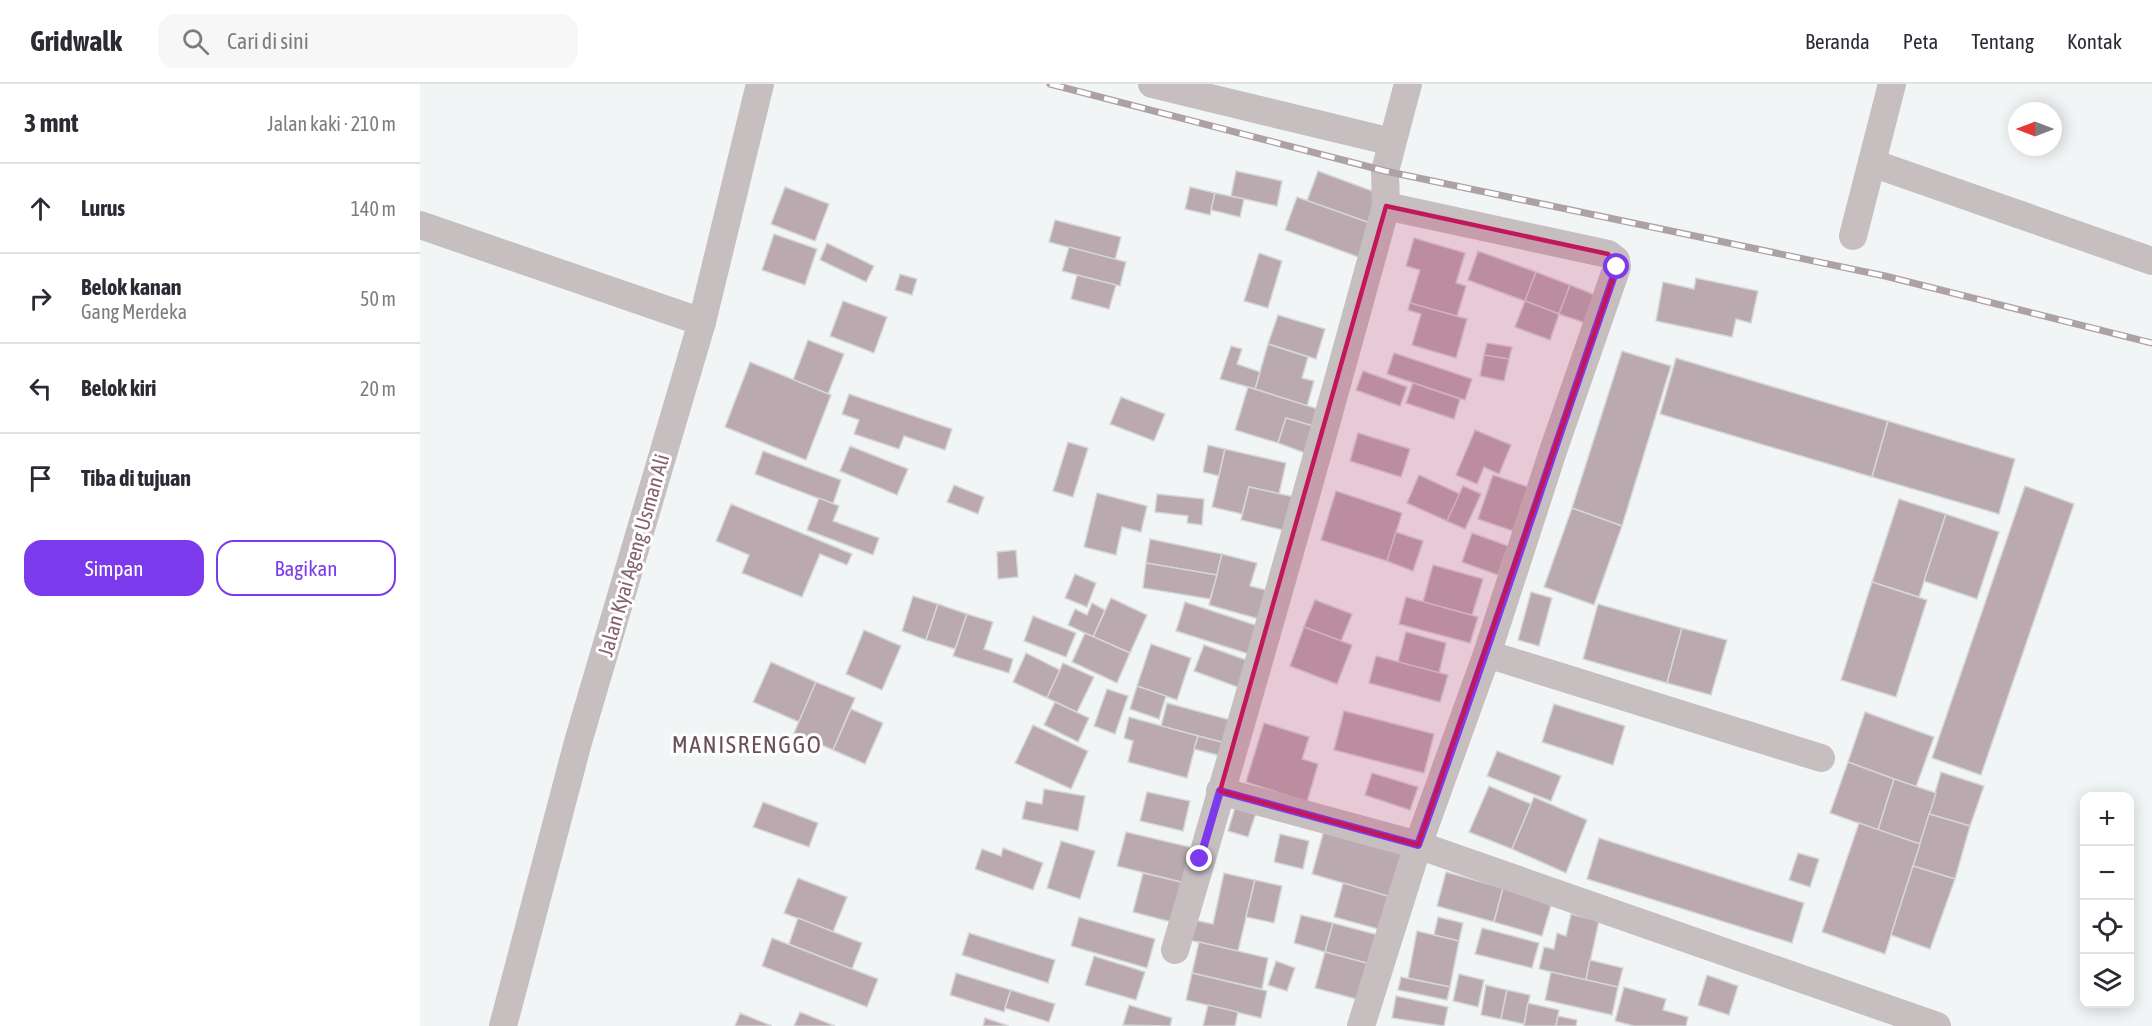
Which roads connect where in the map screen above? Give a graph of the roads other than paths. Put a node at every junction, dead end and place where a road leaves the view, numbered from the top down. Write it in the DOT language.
graph roads {
  1 [pos="760,84"];
  2 [pos="1152,84"];
  3 [pos="1408,84"];
  4 [pos="1892,84"];
  5 [pos="1392,142"];
  6 [pos="1872,163"];
  7 [pos="1386,206"];
  8 [pos="420,225"];
  9 [pos="1853,236"];
  10 [pos="2152,261"];
  11 [pos="702,322"];
  12 [pos="1487,654"];
  13 [pos="1821,758"];
  14 [pos="1220,791"];
  15 [pos="1418,845"];
  16 [pos="1175,950"];
  17 [pos="503,1026"];
  18 [pos="1361,1026"];
  19 [pos="1937,1026"];
  1 -- 11 [label="street, Jalan Kyai Ageng Usman Ali"];
  2 -- 5 [label="street"];
  3 -- 5 [label="street"];
  4 -- 6 [label="street"];
  5 -- 7 [label="street"];
  6 -- 9 [label="street"];
  6 -- 10 [label="street"];
  7 -- 12 [label="street"];
  7 -- 14 [label="street"];
  8 -- 11 [label="street"];
  11 -- 17 [label="street, Jalan Kyai Ageng Usman Ali"];
  12 -- 13 [label="street"];
  12 -- 15 [label="street"];
  14 -- 15 [label="street"];
  14 -- 16 [label="street"];
  15 -- 18 [label="street"];
  15 -- 19 [label="street"];
}
